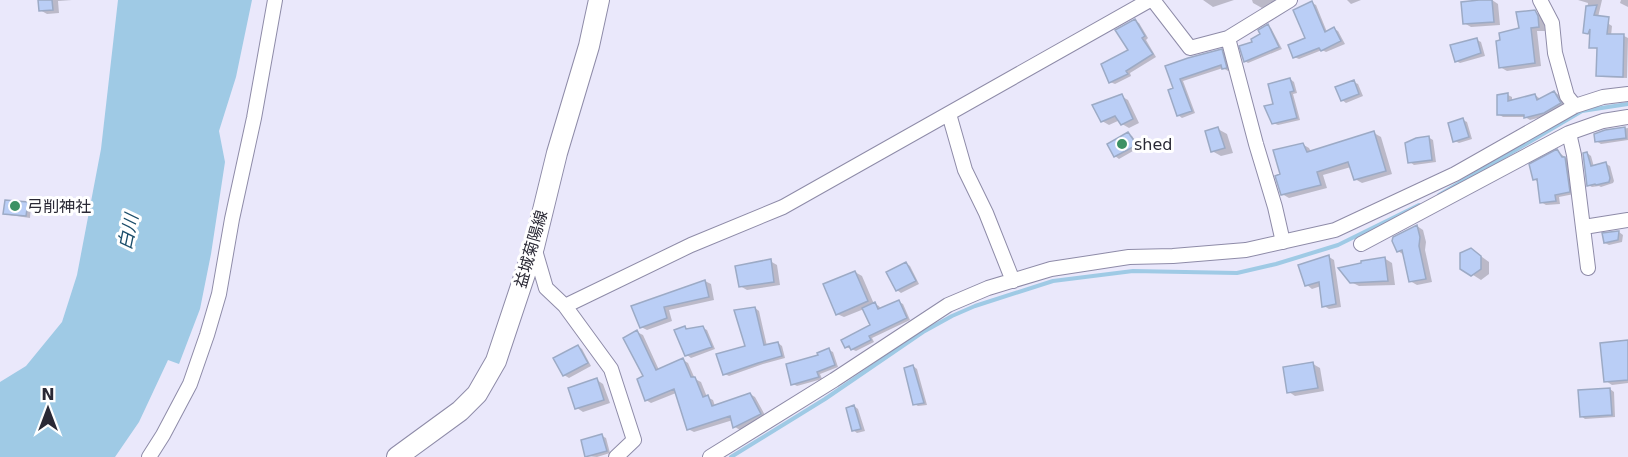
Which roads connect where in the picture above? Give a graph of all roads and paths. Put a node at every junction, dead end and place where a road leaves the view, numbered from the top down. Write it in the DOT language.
graph roads {
  1 [pos="275,0"];
  2 [pos="599,0"];
  3 [pos="1152,0"];
  4 [pos="1290,0"];
  5 [pos="1540,0"];
  6 [pos="1228,38"];
  7 [pos="1628,94"];
  8 [pos="1575,106"];
  9 [pos="949,114"];
  10 [pos="1628,117"];
  11 [pos="1569,133"];
  12 [pos="1628,220"];
  13 [pos="1584,227"];
  14 [pos="1283,242"];
  15 [pos="1361,244"];
  16 [pos="534,247"];
  17 [pos="1588,268"];
  18 [pos="1013,281"];
  19 [pos="565,306"];
  20 [pos="149,457"];
  21 [pos="397,457"];
  22 [pos="616,457"];
  23 [pos="710,457"];
  1 -- 20 [label="street"];
  2 -- 16 [label="main road, 益城菊陽線"];
  3 -- 6 [label="street"];
  3 -- 9 [label="street"];
  4 -- 6 [label="street"];
  5 -- 8 [label="street"];
  6 -- 14 [label="street"];
  7 -- 8 [label="street"];
  8 -- 14 [label="street"];
  9 -- 18 [label="street"];
  9 -- 19 [label="street"];
  10 -- 11 [label="street"];
  11 -- 13 [label="street"];
  11 -- 15 [label="street"];
  12 -- 13 [label="street"];
  13 -- 17 [label="street"];
  14 -- 18 [label="street"];
  16 -- 19 [label="street"];
  16 -- 21 [label="main road, 益城菊陽線"];
  18 -- 23 [label="street"];
  19 -- 22 [label="street"];
}
